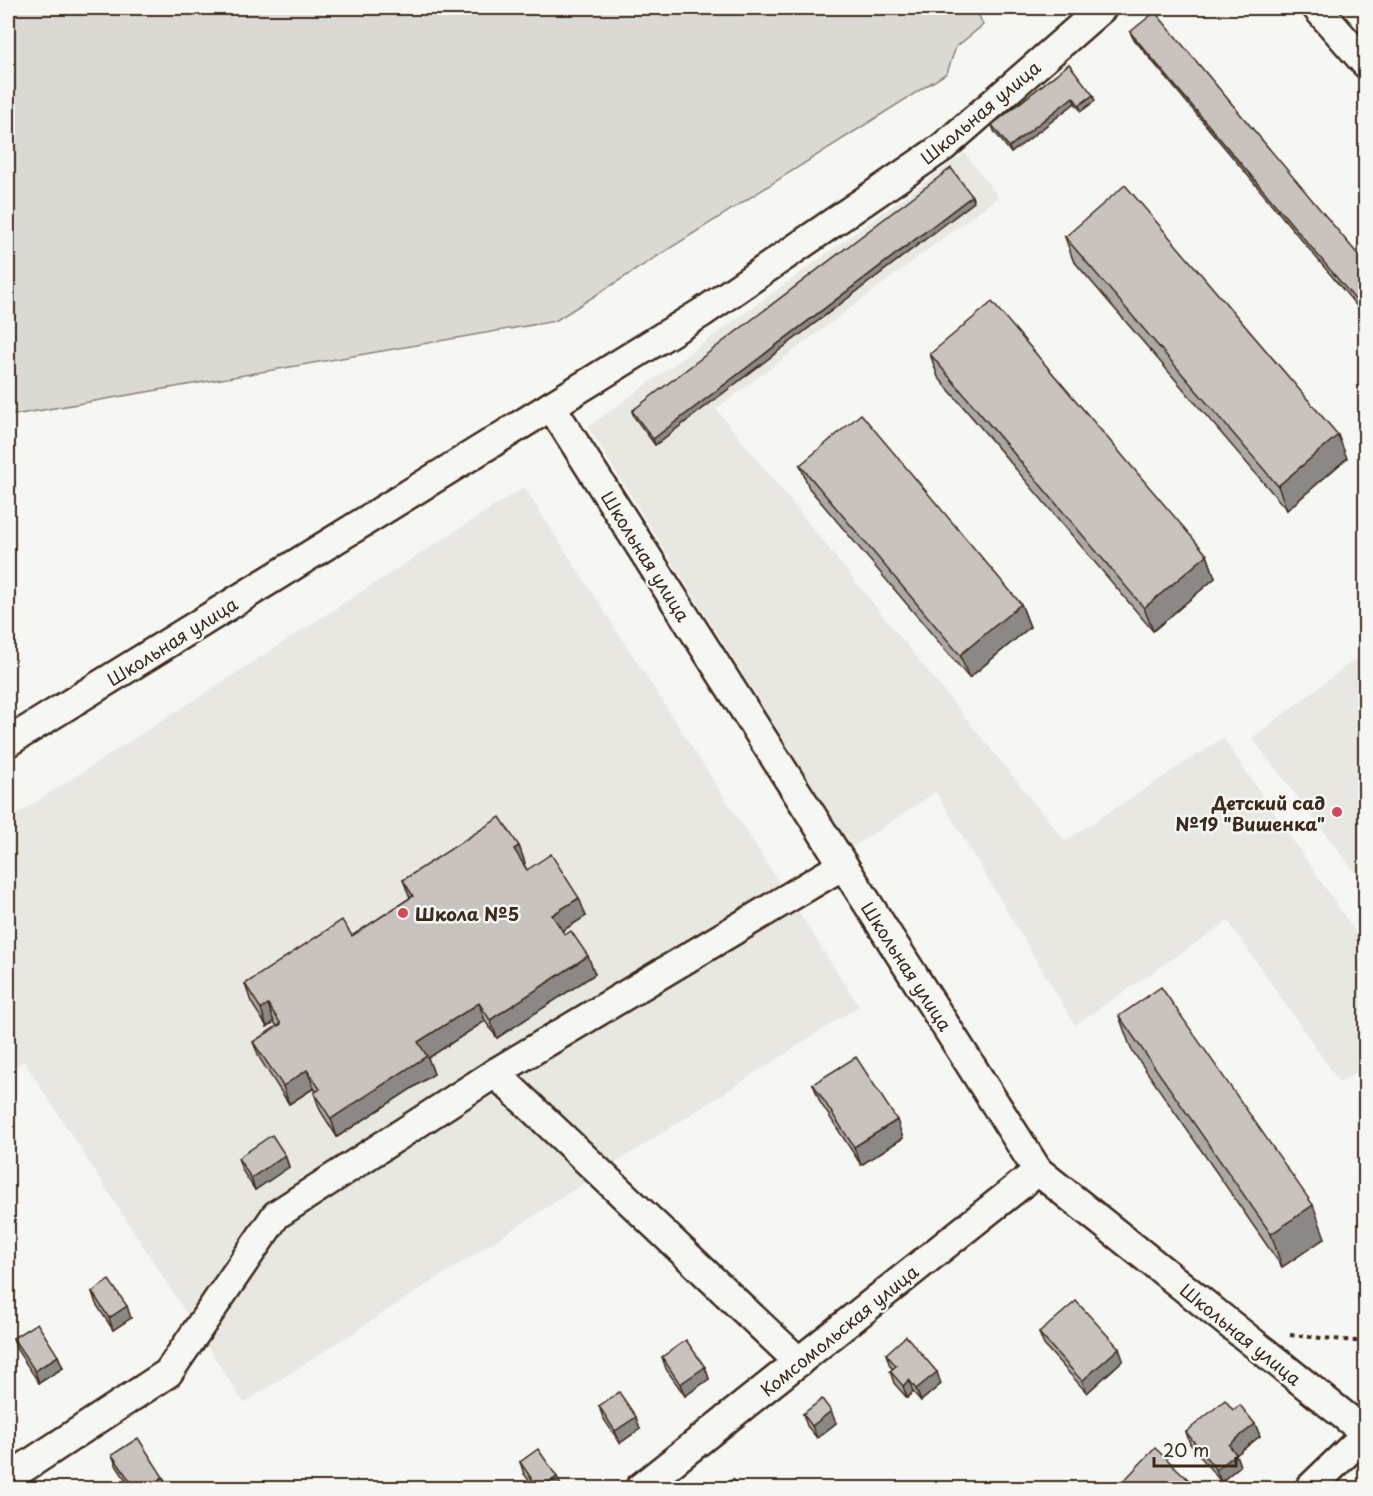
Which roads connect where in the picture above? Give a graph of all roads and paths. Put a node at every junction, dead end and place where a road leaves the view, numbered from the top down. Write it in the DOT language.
graph roads {
  1 [pos="1102,8"];
  2 [pos="1317,8"];
  3 [pos="1365,64"];
  4 [pos="551,406"];
  5 [pos="8,742"];
  6 [pos="843,865"];
  7 [pos="495,1073"];
  8 [pos="1038,1171"];
  9 [pos="1284,1335"];
  10 [pos="1365,1342"];
  11 [pos="799,1362"];
  12 [pos="1365,1433"];
  13 [pos="8,1478"];
  14 [pos="640,1488"];
  15 [pos="1310,1488"];
  1 -- 4 [label="street, Школьная улица"];
  2 -- 3 [label="street"];
  4 -- 5 [label="street, Школьная улица"];
  4 -- 6 [label="street, Школьная улица"];
  6 -- 7 [label="street"];
  6 -- 8 [label="street, Школьная улица"];
  7 -- 11 [label="street"];
  7 -- 13 [label="street"];
  8 -- 11 [label="street, Комсомольская улица"];
  8 -- 12 [label="street, Школьная улица"];
  9 -- 10 [label="path"];
  11 -- 14 [label="street, Комсомольская улица"];
  12 -- 15 [label="street"];
}
